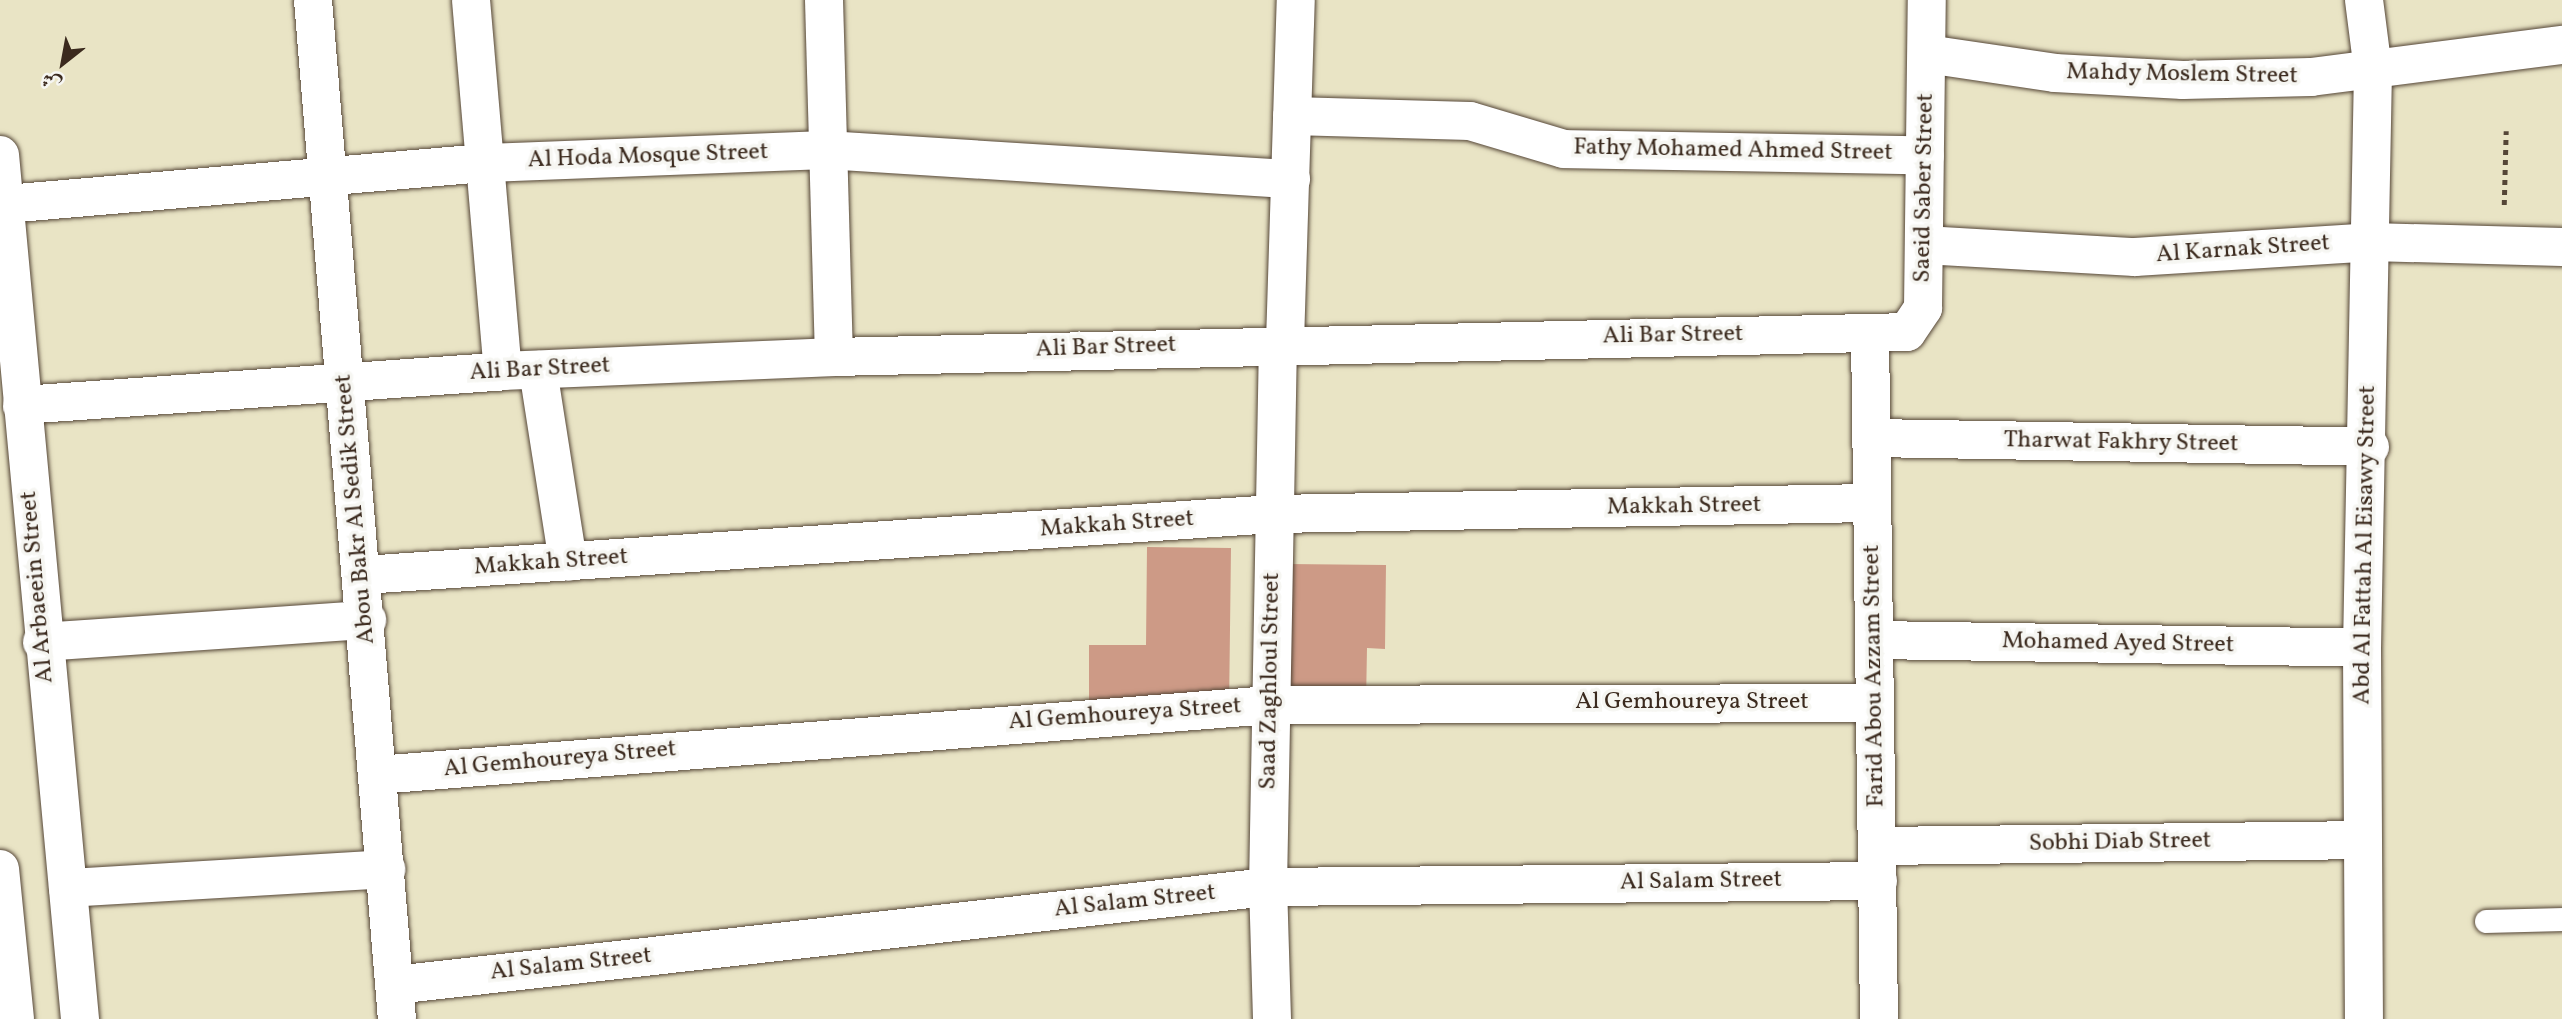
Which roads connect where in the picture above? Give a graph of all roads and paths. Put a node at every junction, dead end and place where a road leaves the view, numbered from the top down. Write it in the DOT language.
graph roads {
  1 [pos="313,0"];
  2 [pos="471,0"];
  3 [pos="824,0"];
  4 [pos="1296,0"];
  5 [pos="1927,0"];
  6 [pos="2364,0"];
  7 [pos="2562,45"];
  8 [pos="1927,54"];
  9 [pos="2373,70"];
  10 [pos="1292,116"];
  11 [pos="2506,131"];
  12 [pos="826,150"];
  13 [pos="0,155"];
  14 [pos="1925,155"];
  15 [pos="487,163"];
  16 [pos="331,178"];
  17 [pos="1291,179"];
  18 [pos="6,204"];
  19 [pos="2371,242"];
  20 [pos="2503,244"];
  21 [pos="1924,245"];
  22 [pos="2562,247"];
  23 [pos="1870,333"];
  24 [pos="1281,342"];
  25 [pos="834,357"];
  26 [pos="521,371"];
  27 [pos="343,382"];
  28 [pos="22,405"];
  29 [pos="1872,438"];
  30 [pos="2370,447"];
  31 [pos="1872,503"];
  32 [pos="1275,514"];
  33 [pos="568,562"];
  34 [pos="363,575"];
  35 [pos="367,620"];
  36 [pos="1875,640"];
  37 [pos="41,642"];
  38 [pos="2362,648"];
  39 [pos="1875,703"];
  40 [pos="1270,705"];
  41 [pos="377,775"];
  42 [pos="2361,840"];
  43 [pos="1878,863"];
  44 [pos="386,869"];
  45 [pos="0,870"];
  46 [pos="1268,887"];
  47 [pos="68,888"];
  48 [pos="2562,919"];
  49 [pos="2486,921"];
  50 [pos="396,1002"];
  51 [pos="15,1019"];
  52 [pos="80,1019"];
  53 [pos="1272,1019"];
  54 [pos="1879,1019"];
  55 [pos="2364,1019"];
  1 -- 16 [label="street, Abou Bakr Al Sedik Street"];
  2 -- 15 [label="street"];
  3 -- 12 [label="street"];
  4 -- 10 [label="street, Saad Zaghloul Street"];
  5 -- 8 [label="street, Saeid Saber Street"];
  6 -- 9 [label="street, Abd Al Fattah Al Eisawy Street"];
  7 -- 9 [label="street, Mahdy Moslem Street"];
  8 -- 9 [label="street, Mahdy Moslem Street"];
  8 -- 14 [label="street, Saeid Saber Street"];
  9 -- 19 [label="street, Abd Al Fattah Al Eisawy Street"];
  10 -- 14 [label="street, Fathy Mohamed Ahmed Street"];
  10 -- 17 [label="street, Saad Zaghloul Street"];
  11 -- 20 [label="path"];
  12 -- 15 [label="street, Al Hoda Mosque Street"];
  12 -- 17 [label="street, Al Hoda Mosque Street"];
  12 -- 25 [label="street"];
  13 -- 18 [label="street, Al Arbaeein Street"];
  14 -- 21 [label="street, Saeid Saber Street"];
  15 -- 16 [label="street, Al Hoda Mosque Street"];
  15 -- 26 [label="street"];
  16 -- 18 [label="street, Al Hoda Mosque Street"];
  16 -- 27 [label="street, Abou Bakr Al Sedik Street"];
  17 -- 24 [label="street, Saad Zaghloul Street"];
  18 -- 28 [label="street, Al Arbaeein Street"];
  19 -- 20 [label="street, Al Karnak Street"];
  19 -- 21 [label="street, Al Karnak Street"];
  19 -- 30 [label="street, Abd Al Fattah Al Eisawy Street"];
  20 -- 22 [label="street, Al Karnak Street"];
  21 -- 23 [label="street, Saeid Saber Street"];
  23 -- 24 [label="street, Ali Bar Street"];
  23 -- 29 [label="street, Farid Abou Azzam Street"];
  24 -- 25 [label="street, Ali Bar Street"];
  24 -- 32 [label="street, Saad Zaghloul Street"];
  25 -- 26 [label="street, Ali Bar Street"];
  26 -- 27 [label="street, Ali Bar Street"];
  26 -- 33 [label="street"];
  27 -- 28 [label="street, Ali Bar Street"];
  27 -- 34 [label="street, Abou Bakr Al Sedik Street"];
  28 -- 37 [label="street, Al Arbaeein Street"];
  29 -- 30 [label="street, Tharwat Fakhry Street"];
  29 -- 31 [label="street, Farid Abou Azzam Street"];
  30 -- 38 [label="street, Abd Al Fattah Al Eisawy Street"];
  31 -- 32 [label="street, Makkah Street"];
  31 -- 36 [label="street, Farid Abou Azzam Street"];
  32 -- 33 [label="street, Makkah Street"];
  32 -- 40 [label="street, Saad Zaghloul Street"];
  33 -- 34 [label="street, Makkah Street"];
  34 -- 35 [label="street, Abou Bakr Al Sedik Street"];
  35 -- 37 [label="street"];
  35 -- 41 [label="street, Abou Bakr Al Sedik Street"];
  36 -- 38 [label="street, Mohamed Ayed Street"];
  36 -- 39 [label="street, Farid Abou Azzam Street"];
  37 -- 47 [label="street, Al Arbaeein Street"];
  38 -- 42 [label="street, Abd Al Fattah Al Eisawy Street"];
  39 -- 40 [label="street, Al Gemhoureya Street"];
  39 -- 43 [label="street, Farid Abou Azzam Street"];
  40 -- 41 [label="street, Al Gemhoureya Street"];
  40 -- 46 [label="street, Saad Zaghloul Street"];
  41 -- 44 [label="street, Abou Bakr Al Sedik Street"];
  42 -- 43 [label="street, Sobhi Diab Street"];
  42 -- 55 [label="street, Abd Al Fattah Al Eisawy Street"];
  43 -- 46 [label="street, Al Salam Street"];
  43 -- 54 [label="street, Farid Abou Azzam Street"];
  44 -- 47 [label="street"];
  44 -- 50 [label="street, Abou Bakr Al Sedik Street"];
  45 -- 51 [label="street"];
  46 -- 50 [label="street, Al Salam Street"];
  46 -- 53 [label="street, Saad Zaghloul Street"];
  47 -- 52 [label="street, Al Arbaeein Street"];
  48 -- 49 [label="lane"];
}
